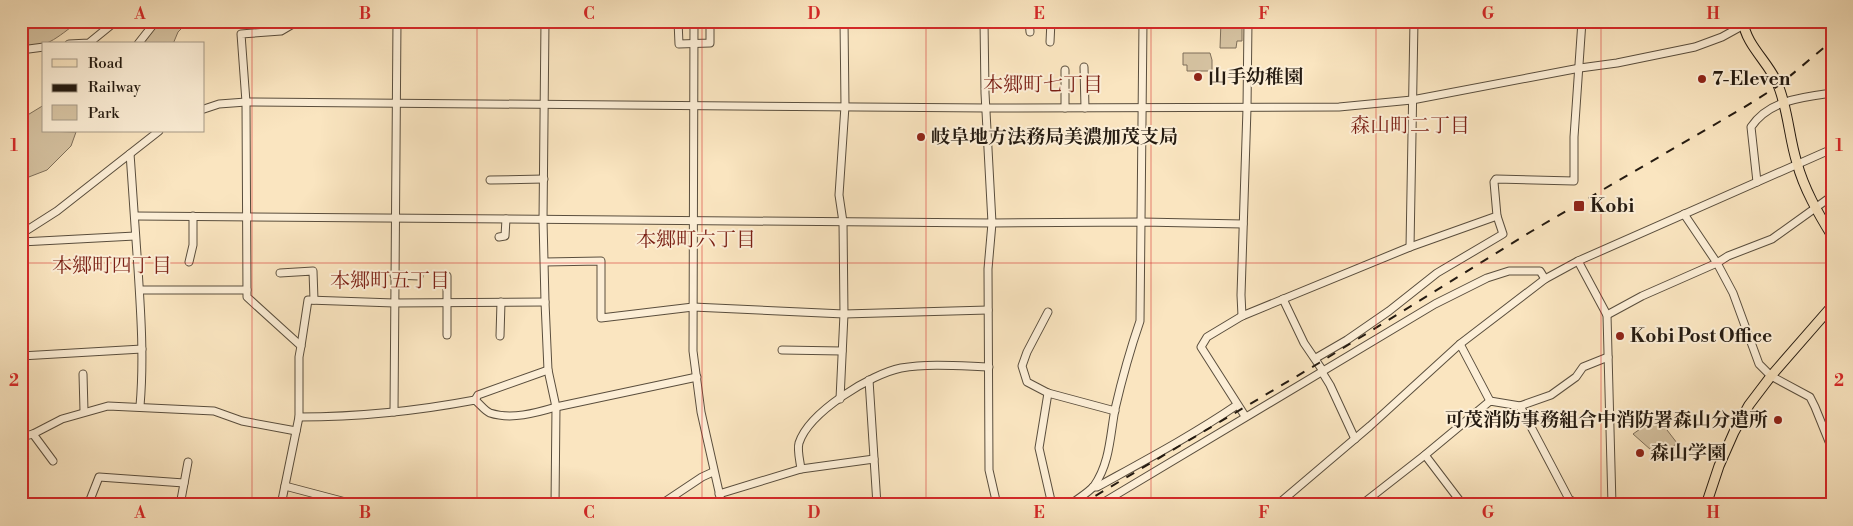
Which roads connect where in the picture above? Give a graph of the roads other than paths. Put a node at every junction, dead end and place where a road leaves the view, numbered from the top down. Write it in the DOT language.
graph roads {
  1 [pos="116,21"];
  2 [pos="156,21"];
  3 [pos="298,21"];
  4 [pos="397,21"];
  5 [pos="545,21"];
  6 [pos="678,21"];
  7 [pos="694,21"];
  8 [pos="710,21"];
  9 [pos="844,21"];
  10 [pos="984,21"];
  11 [pos="1029,21"];
  12 [pos="1051,21"];
  13 [pos="1082,21"];
  14 [pos="1248,21"];
  15 [pos="1414,21"];
  16 [pos="1582,21"];
  17 [pos="1752,21"];
  18 [pos="1143,22"];
  19 [pos="1110,24"];
  20 [pos="1124,24"];
  21 [pos="1178,24"];
  22 [pos="1743,24"];
  23 [pos="1030,32"];
  24 [pos="90,42"];
  25 [pos="140,42"];
  26 [pos="1050,42"];
  27 [pos="695,44"];
  28 [pos="42,47"];
  29 [pos="21,50"];
  30 [pos="1084,67"];
  31 [pos="1580,68"];
  32 [pos="1065,70"];
  33 [pos="1832,93"];
  34 [pos="1412,100"];
  35 [pos="246,102"];
  36 [pos="1783,102"];
  37 [pos="398,103"];
  38 [pos="544,104"];
  39 [pos="694,106"];
  40 [pos="845,106"];
  41 [pos="987,108"];
  42 [pos="1066,108"];
  43 [pos="1084,108"];
  44 [pos="1143,108"];
  45 [pos="1248,108"];
  46 [pos="205,109"];
  47 [pos="158,132"];
  48 [pos="1832,149"];
  49 [pos="130,154"];
  50 [pos="1797,164"];
  51 [pos="490,180"];
  52 [pos="544,180"];
  53 [pos="1756,182"];
  54 [pos="1832,196"];
  55 [pos="1815,208"];
  56 [pos="1684,214"];
  57 [pos="136,216"];
  58 [pos="193,216"];
  59 [pos="247,216"];
  60 [pos="1497,216"];
  61 [pos="395,217"];
  62 [pos="506,220"];
  63 [pos="543,220"];
  64 [pos="693,220"];
  65 [pos="842,222"];
  66 [pos="1142,222"];
  67 [pos="992,223"];
  68 [pos="1243,224"];
  69 [pos="21,234"];
  70 [pos="136,236"];
  71 [pos="1832,236"];
  72 [pos="499,237"];
  73 [pos="21,242"];
  74 [pos="1410,247"];
  75 [pos="1578,261"];
  76 [pos="189,262"];
  77 [pos="545,262"];
  78 [pos="1717,263"];
  79 [pos="280,273"];
  80 [pos="394,275"];
  81 [pos="419,276"];
  82 [pos="447,276"];
  83 [pos="1545,278"];
  84 [pos="140,290"];
  85 [pos="247,290"];
  86 [pos="1283,299"];
  87 [pos="314,300"];
  88 [pos="447,302"];
  89 [pos="501,302"];
  90 [pos="545,302"];
  91 [pos="394,303"];
  92 [pos="1832,306"];
  93 [pos="692,307"];
  94 [pos="988,310"];
  95 [pos="1048,312"];
  96 [pos="844,314"];
  97 [pos="1607,315"];
  98 [pos="1242,316"];
  99 [pos="447,335"];
  100 [pos="500,336"];
  101 [pos="1460,344"];
  102 [pos="301,346"];
  103 [pos="142,349"];
  104 [pos="782,350"];
  105 [pos="842,351"];
  106 [pos="21,356"];
  107 [pos="1608,357"];
  108 [pos="1316,358"];
  109 [pos="989,366"];
  110 [pos="548,370"];
  111 [pos="1322,371"];
  112 [pos="83,374"];
  113 [pos="1771,376"];
  114 [pos="697,377"];
  115 [pos="869,380"];
  116 [pos="1048,393"];
  117 [pos="840,399"];
  118 [pos="475,400"];
  119 [pos="1490,401"];
  120 [pos="1237,405"];
  121 [pos="140,406"];
  122 [pos="1520,406"];
  123 [pos="556,407"];
  124 [pos="84,412"];
  125 [pos="394,412"];
  126 [pos="1115,412"];
  127 [pos="1245,416"];
  128 [pos="298,417"];
  129 [pos="21,419"];
  130 [pos="296,431"];
  131 [pos="33,434"];
  132 [pos="22,437"];
  133 [pos="1355,439"];
  134 [pos="1832,449"];
  135 [pos="1425,455"];
  136 [pos="874,459"];
  137 [pos="53,460"];
  138 [pos="188,462"];
  139 [pos="801,469"];
  140 [pos="713,472"];
  141 [pos="184,483"];
  142 [pos="285,486"];
  143 [pos="1093,487"];
  144 [pos="719,494"];
  145 [pos="88,505"];
  146 [pos="180,505"];
  147 [pos="281,505"];
  148 [pos="357,505"];
  149 [pos="555,505"];
  150 [pos="660,505"];
  151 [pos="722,505"];
  152 [pos="877,505"];
  153 [pos="997,505"];
  154 [pos="1052,505"];
  155 [pos="1070,505"];
  156 [pos="1099,505"];
  157 [pos="1277,505"];
  158 [pos="1361,505"];
  159 [pos="1463,505"];
  160 [pos="1578,505"];
  161 [pos="1612,505"];
  162 [pos="1706,505"];
  1 -- 24 [label="street"];
  2 -- 25 [label="street"];
  3 -- 35 [label="street"];
  4 -- 37 [label="street"];
  5 -- 38 [label="street"];
  6 -- 27 [label="street"];
  7 -- 27 [label="street"];
  8 -- 27 [label="street"];
  9 -- 40 [label="street"];
  10 -- 41 [label="street"];
  11 -- 23 [label="street"];
  12 -- 26 [label="street"];
  13 -- 19 [label="street"];
  14 -- 45 [label="street"];
  15 -- 34 [label="street"];
  16 -- 31 [label="street"];
  17 -- 22 [label="street"];
  18 -- 20 [label="street"];
  18 -- 21 [label="street"];
  18 -- 44 [label="street"];
  22 -- 31 [label="street"];
  22 -- 36 [label="main road"];
  27 -- 39 [label="street"];
  28 -- 29 [label="street"];
  30 -- 43 [label="street"];
  31 -- 34 [label="street"];
  31 -- 60 [label="street"];
  32 -- 42 [label="street"];
  33 -- 36 [label="street"];
  34 -- 45 [label="street"];
  34 -- 74 [label="street"];
  35 -- 37 [label="street"];
  35 -- 46 [label="street"];
  35 -- 59 [label="street"];
  36 -- 50 [label="main road"];
  36 -- 53 [label="street"];
  37 -- 38 [label="street"];
  37 -- 61 [label="street"];
  38 -- 39 [label="street"];
  38 -- 52 [label="street"];
  39 -- 40 [label="street"];
  39 -- 64 [label="street"];
  40 -- 41 [label="street"];
  40 -- 65 [label="street"];
  41 -- 42 [label="street"];
  41 -- 67 [label="street"];
  42 -- 43 [label="street"];
  43 -- 44 [label="street"];
  44 -- 45 [label="street"];
  44 -- 66 [label="street"];
  45 -- 68 [label="street"];
  47 -- 49 [label="street"];
  48 -- 50 [label="street"];
  49 -- 57 [label="street"];
  49 -- 69 [label="street"];
  50 -- 53 [label="street"];
  50 -- 55 [label="main road"];
  51 -- 52 [label="street"];
  52 -- 63 [label="street"];
  53 -- 56 [label="street"];
  54 -- 55 [label="street"];
  55 -- 71 [label="main road"];
  55 -- 78 [label="street"];
  56 -- 75 [label="street"];
  56 -- 78 [label="street"];
  57 -- 58 [label="street"];
  57 -- 70 [label="street"];
  58 -- 59 [label="street"];
  58 -- 76 [label="street"];
  59 -- 61 [label="street"];
  59 -- 85 [label="street"];
  60 -- 74 [label="street"];
  60 -- 108 [label="street"];
  61 -- 62 [label="street"];
  61 -- 80 [label="street"];
  62 -- 63 [label="street"];
  62 -- 72 [label="street"];
  63 -- 64 [label="street"];
  63 -- 77 [label="street"];
  64 -- 65 [label="street"];
  64 -- 93 [label="street"];
  65 -- 67 [label="street"];
  65 -- 96 [label="street"];
  66 -- 67 [label="street"];
  66 -- 68 [label="street"];
  66 -- 126 [label="street"];
  67 -- 94 [label="street"];
  68 -- 98 [label="street"];
  70 -- 73 [label="street"];
  70 -- 84 [label="street"];
  74 -- 86 [label="street"];
  75 -- 83 [label="street"];
  75 -- 97 [label="street"];
  77 -- 90 [label="street"];
  77 -- 93 [label="street"];
  78 -- 97 [label="street"];
  78 -- 113 [label="street"];
  79 -- 87 [label="street"];
  80 -- 81 [label="street"];
  80 -- 91 [label="street"];
  82 -- 88 [label="street"];
  83 -- 101 [label="street"];
  83 -- 111 [label="street"];
  84 -- 85 [label="street"];
  84 -- 103 [label="street"];
  85 -- 102 [label="street"];
  86 -- 98 [label="street"];
  86 -- 108 [label="street"];
  87 -- 91 [label="street"];
  87 -- 102 [label="street"];
  88 -- 89 [label="street"];
  88 -- 91 [label="street"];
  88 -- 99 [label="street"];
  89 -- 90 [label="street"];
  89 -- 100 [label="street"];
  90 -- 110 [label="street"];
  91 -- 125 [label="street"];
  92 -- 113 [label="main road"];
  93 -- 96 [label="street"];
  93 -- 114 [label="street"];
  94 -- 96 [label="street"];
  94 -- 109 [label="street"];
  95 -- 116 [label="street"];
  96 -- 105 [label="street"];
  97 -- 107 [label="street"];
  98 -- 120 [label="street"];
  101 -- 119 [label="street"];
  101 -- 133 [label="street"];
  102 -- 128 [label="street"];
  103 -- 106 [label="street"];
  103 -- 121 [label="street"];
  104 -- 105 [label="street"];
  105 -- 117 [label="street"];
  107 -- 122 [label="street"];
  107 -- 161 [label="street"];
  108 -- 111 [label="street"];
  109 -- 115 [label="street"];
  109 -- 153 [label="street"];
  110 -- 118 [label="street"];
  110 -- 123 [label="street"];
  111 -- 127 [label="street"];
  111 -- 133 [label="street"];
  112 -- 124 [label="street"];
  113 -- 134 [label="street"];
  113 -- 162 [label="main road"];
  114 -- 123 [label="street"];
  114 -- 140 [label="street"];
  115 -- 117 [label="street"];
  115 -- 136 [label="street"];
  116 -- 126 [label="street"];
  116 -- 154 [label="street"];
  117 -- 139 [label="street"];
  118 -- 123 [label="street"];
  118 -- 125 [label="street"];
  119 -- 122 [label="street"];
  119 -- 135 [label="street"];
  120 -- 127 [label="street"];
  120 -- 143 [label="street"];
  121 -- 124 [label="street"];
  121 -- 130 [label="street"];
  122 -- 160 [label="street"];
  123 -- 149 [label="street"];
  124 -- 131 [label="street"];
  125 -- 128 [label="street"];
  126 -- 143 [label="street"];
  127 -- 156 [label="street"];
  128 -- 130 [label="street"];
  129 -- 132 [label="street"];
  130 -- 142 [label="street"];
  131 -- 132 [label="street"];
  131 -- 137 [label="street"];
  133 -- 157 [label="street"];
  135 -- 158 [label="street"];
  135 -- 159 [label="street"];
  136 -- 139 [label="street"];
  136 -- 152 [label="street"];
  138 -- 141 [label="street"];
  139 -- 144 [label="street"];
  140 -- 144 [label="street"];
  140 -- 150 [label="street"];
  141 -- 145 [label="street"];
  141 -- 146 [label="street"];
  142 -- 147 [label="street"];
  142 -- 148 [label="street"];
  143 -- 155 [label="street"];
  144 -- 151 [label="street"];
}
